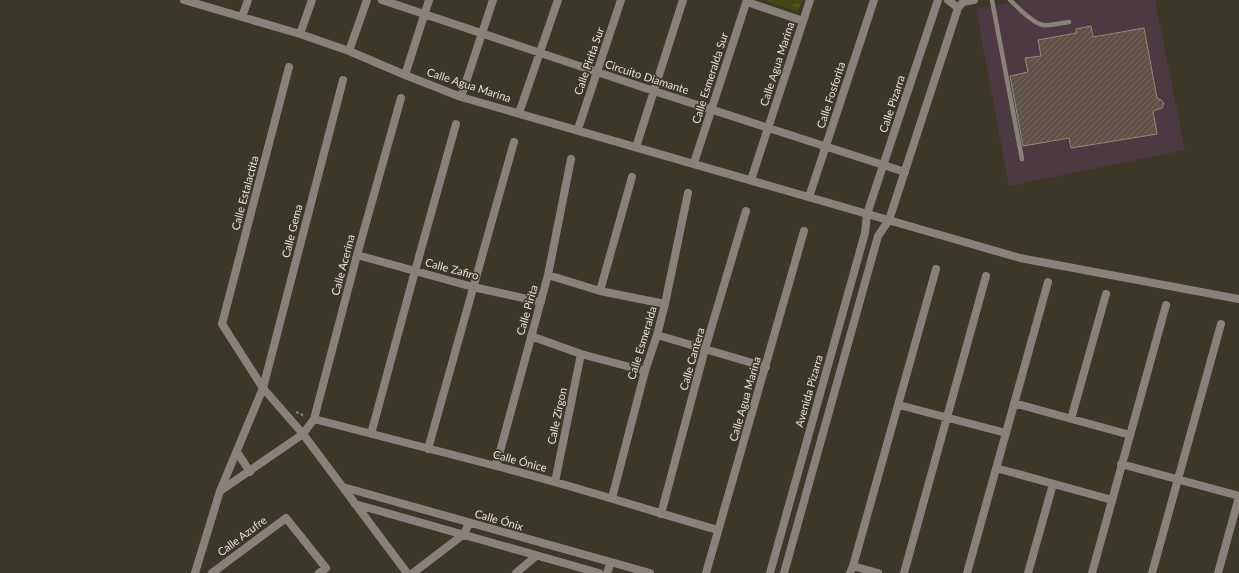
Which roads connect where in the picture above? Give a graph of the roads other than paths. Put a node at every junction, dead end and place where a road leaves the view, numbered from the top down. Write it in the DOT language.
graph roads {
  1 [pos="184,0"];
  2 [pos="248,0"];
  3 [pos="312,0"];
  4 [pos="366,0"];
  5 [pos="382,0"];
  6 [pos="429,0"];
  7 [pos="493,0"];
  8 [pos="558,0"];
  9 [pos="621,0"];
  10 [pos="683,0"];
  11 [pos="810,0"];
  12 [pos="874,0"];
  13 [pos="938,0"];
  14 [pos="948,0"];
  15 [pos="974,0"];
  16 [pos="992,0"];
  17 [pos="1010,0"];
  18 [pos="747,1"];
  19 [pos="961,3"];
  20 [pos="424,14"];
  21 [pos="242,17"];
  22 [pos="803,21"];
  23 [pos="1069,22"];
  24 [pos="482,33"];
  25 [pos="300,34"];
  26 [pos="349,51"];
  27 [pos="540,53"];
  28 [pos="289,67"];
  29 [pos="597,72"];
  30 [pos="405,75"];
  31 [pos="342,80"];
  32 [pos="654,91"];
  33 [pos="461,97"];
  34 [pos="401,98"];
  35 [pos="711,109"];
  36 [pos="519,113"];
  37 [pos="456,124"];
  38 [pos="768,128"];
  39 [pos="578,129"];
  40 [pos="514,142"];
  41 [pos="636,146"];
  42 [pos="825,147"];
  43 [pos="571,159"];
  44 [pos="1022,160"];
  45 [pos="694,164"];
  46 [pos="884,166"];
  47 [pos="905,172"];
  48 [pos="632,177"];
  49 [pos="752,180"];
  50 [pos="688,192"];
  51 [pos="809,196"];
  52 [pos="746,211"];
  53 [pos="867,214"];
  54 [pos="890,220"];
  55 [pos="804,231"];
  56 [pos="865,233"];
  57 [pos="878,236"];
  58 [pos="357,255"];
  59 [pos="936,269"];
  60 [pos="415,271"];
  61 [pos="548,275"];
  62 [pos="986,276"];
  63 [pos="1048,282"];
  64 [pos="473,286"];
  65 [pos="600,291"];
  66 [pos="1106,294"];
  67 [pos="1239,298"];
  68 [pos="541,302"];
  69 [pos="665,304"];
  70 [pos="1166,305"];
  71 [pos="1221,324"];
  72 [pos="657,335"];
  73 [pos="531,336"];
  74 [pos="705,350"];
  75 [pos="581,354"];
  76 [pos="829,360"];
  77 [pos="842,364"];
  78 [pos="766,367"];
  79 [pos="645,371"];
  80 [pos="263,388"];
  81 [pos="1014,403"];
  82 [pos="899,405"];
  83 [pos="947,417"];
  84 [pos="314,419"];
  85 [pos="1071,419"];
  86 [pos="1006,433"];
  87 [pos="303,434"];
  88 [pos="371,434"];
  89 [pos="1130,435"];
  90 [pos="428,449"];
  91 [pos="237,452"];
  92 [pos="1122,464"];
  93 [pos="496,466"];
  94 [pos="996,468"];
  95 [pos="250,472"];
  96 [pos="798,472"];
  97 [pos="811,476"];
  98 [pos="1178,480"];
  99 [pos="555,482"];
  100 [pos="1053,484"];
  101 [pos="343,487"];
  102 [pos="220,491"];
  103 [pos="1239,496"];
  104 [pos="612,498"];
  105 [pos="1112,500"];
  106 [pos="355,504"];
  107 [pos="661,514"];
  108 [pos="469,523"];
  109 [pos="718,530"];
  110 [pos="464,534"];
  111 [pos="536,556"];
  112 [pos="614,563"];
  113 [pos="852,570"];
  114 [pos="323,571"];
  115 [pos="195,573"];
  116 [pos="212,573"];
  117 [pos="407,573"];
  118 [pos="413,573"];
  119 [pos="516,573"];
  120 [pos="599,573"];
  121 [pos="607,573"];
  122 [pos="619,573"];
  123 [pos="650,573"];
  124 [pos="706,573"];
  125 [pos="770,573"];
  126 [pos="784,573"];
  127 [pos="878,573"];
  128 [pos="904,573"];
  129 [pos="967,573"];
  130 [pos="1028,573"];
  131 [pos="1092,573"];
  132 [pos="1152,573"];
  133 [pos="1218,573"];
  1 -- 21 [label="street, Calle Agua Marina"];
  2 -- 21 [label="street"];
  3 -- 25 [label="street"];
  4 -- 26 [label="street"];
  5 -- 20 [label="street, Circuito Diamante"];
  6 -- 20 [label="street"];
  7 -- 24 [label="street"];
  8 -- 27 [label="street"];
  9 -- 29 [label="street, Calle Pirita Sur"];
  10 -- 32 [label="street"];
  11 -- 22 [label="street, Calle Agua Marina"];
  12 -- 42 [label="street, Calle Fosforita"];
  13 -- 46 [label="street, Calle Pizarra"];
  14 -- 19 [label="street"];
  15 -- 19 [label="street"];
  16 -- 44 [label="lane"];
  17 -- 23 [label="lane"];
  18 -- 22 [label="street"];
  18 -- 35 [label="street, Calle Esmeralda Sur"];
  19 -- 47 [label="street"];
  20 -- 24 [label="street, Circuito Diamante"];
  20 -- 30 [label="street"];
  21 -- 25 [label="street, Calle Agua Marina"];
  22 -- 38 [label="street, Calle Agua Marina"];
  24 -- 27 [label="street, Circuito Diamante"];
  24 -- 33 [label="street"];
  25 -- 26 [label="street, Calle Agua Marina"];
  26 -- 30 [label="street, Calle Agua Marina"];
  27 -- 29 [label="street, Circuito Diamante"];
  27 -- 36 [label="street"];
  28 -- 80 [label="street, Calle Estalactita"];
  29 -- 32 [label="street, Circuito Diamante"];
  29 -- 39 [label="street, Calle Pirita Sur"];
  30 -- 33 [label="street, Calle Agua Marina"];
  31 -- 80 [label="street, Calle Gema"];
  32 -- 35 [label="street, Circuito Diamante"];
  32 -- 41 [label="street"];
  33 -- 36 [label="street, Calle Agua Marina"];
  34 -- 58 [label="street, Calle Acerina"];
  35 -- 38 [label="street, Circuito Diamante"];
  35 -- 45 [label="street, Calle Esmeralda Sur"];
  36 -- 39 [label="street, Calle Agua Marina"];
  37 -- 60 [label="street"];
  38 -- 42 [label="street, Circuito Diamante"];
  38 -- 49 [label="street, Calle Agua Marina"];
  39 -- 41 [label="street, Calle Agua Marina"];
  40 -- 64 [label="street"];
  41 -- 45 [label="street, Calle Agua Marina"];
  42 -- 46 [label="street, Circuito Diamante"];
  42 -- 51 [label="street, Calle Fosforita"];
  43 -- 61 [label="street, Calle Pirita"];
  45 -- 49 [label="street, Calle Agua Marina"];
  46 -- 47 [label="street, Circuito Diamante"];
  46 -- 53 [label="street, Calle Pizarra"];
  47 -- 54 [label="street"];
  48 -- 65 [label="street"];
  49 -- 51 [label="street, Calle Agua Marina"];
  50 -- 69 [label="street, Calle Esmeralda"];
  51 -- 53 [label="street, Calle Agua Marina"];
  52 -- 74 [label="street, Calle Cantera"];
  53 -- 54 [label="street, Calle Agua Marina"];
  53 -- 56 [label="street, Avenida Pizarra"];
  54 -- 57 [label="street"];
  54 -- 67 [label="street, Calle Agua Marina"];
  55 -- 78 [label="street, Calle Agua Marina"];
  56 -- 57 [label="street"];
  56 -- 76 [label="street, Avenida Pizarra"];
  57 -- 77 [label="street"];
  58 -- 60 [label="street, Calle Zafiro"];
  58 -- 84 [label="street, Calle Acerina"];
  59 -- 82 [label="street"];
  60 -- 64 [label="street, Calle Zafiro"];
  60 -- 88 [label="street"];
  61 -- 65 [label="street"];
  61 -- 68 [label="street, Calle Pirita"];
  62 -- 83 [label="street"];
  63 -- 81 [label="street"];
  64 -- 68 [label="street, Calle Zafiro"];
  64 -- 90 [label="street"];
  65 -- 69 [label="street"];
  66 -- 85 [label="street"];
  68 -- 73 [label="street, Calle Pirita"];
  69 -- 72 [label="street, Calle Esmeralda"];
  70 -- 89 [label="street"];
  71 -- 98 [label="street"];
  72 -- 74 [label="street"];
  72 -- 79 [label="street, Calle Esmeralda"];
  73 -- 75 [label="street"];
  73 -- 93 [label="street, Calle Pirita"];
  74 -- 78 [label="street"];
  74 -- 107 [label="street, Calle Cantera"];
  75 -- 79 [label="street"];
  75 -- 99 [label="street, Calle Zirgon"];
  76 -- 77 [label="street"];
  76 -- 96 [label="street, Avenida Pizarra"];
  77 -- 97 [label="street"];
  78 -- 109 [label="street, Calle Agua Marina"];
  79 -- 104 [label="street, Calle Esmeralda"];
  80 -- 87 [label="street"];
  80 -- 91 [label="street, Calle Gema"];
  81 -- 85 [label="street"];
  81 -- 86 [label="street"];
  82 -- 83 [label="street"];
  82 -- 113 [label="street"];
  83 -- 86 [label="street"];
  83 -- 128 [label="street"];
  84 -- 87 [label="street, Calle Acerina"];
  84 -- 88 [label="street, Calle Ónice"];
  85 -- 89 [label="street"];
  86 -- 94 [label="street"];
  87 -- 95 [label="street, Calle Acerina"];
  87 -- 101 [label="street"];
  88 -- 90 [label="street, Calle Ónice"];
  89 -- 92 [label="street"];
  90 -- 93 [label="street, Calle Ónice"];
  91 -- 95 [label="street"];
  91 -- 102 [label="street, Calle Gema"];
  92 -- 98 [label="street"];
  92 -- 105 [label="street"];
  93 -- 99 [label="street, Calle Ónice"];
  94 -- 100 [label="street"];
  94 -- 129 [label="street"];
  95 -- 102 [label="street, Calle Acerina"];
  96 -- 97 [label="street"];
  96 -- 125 [label="street, Avenida Pizarra"];
  97 -- 126 [label="street"];
  98 -- 103 [label="street"];
  98 -- 132 [label="street"];
  99 -- 104 [label="street, Calle Ónice"];
  100 -- 105 [label="street"];
  100 -- 130 [label="street"];
  101 -- 106 [label="street"];
  101 -- 108 [label="street, Calle Ónix"];
  102 -- 115 [label="street, Calle Gema"];
  103 -- 133 [label="street"];
  104 -- 107 [label="street, Calle Ónice"];
  105 -- 131 [label="street"];
  106 -- 110 [label="street"];
  106 -- 117 [label="street"];
  107 -- 109 [label="street, Calle Ónice"];
  108 -- 110 [label="street"];
  108 -- 112 [label="street, Calle Ónix"];
  109 -- 124 [label="street, Calle Agua Marina"];
  110 -- 111 [label="street"];
  110 -- 118 [label="street"];
  111 -- 119 [label="street"];
  111 -- 120 [label="street"];
  112 -- 121 [label="street"];
  112 -- 122 [label="street"];
  112 -- 123 [label="street, Calle Ónix"];
  113 -- 127 [label="street"];
  114 -- 116 [label="street, Calle Azufre"];
}
